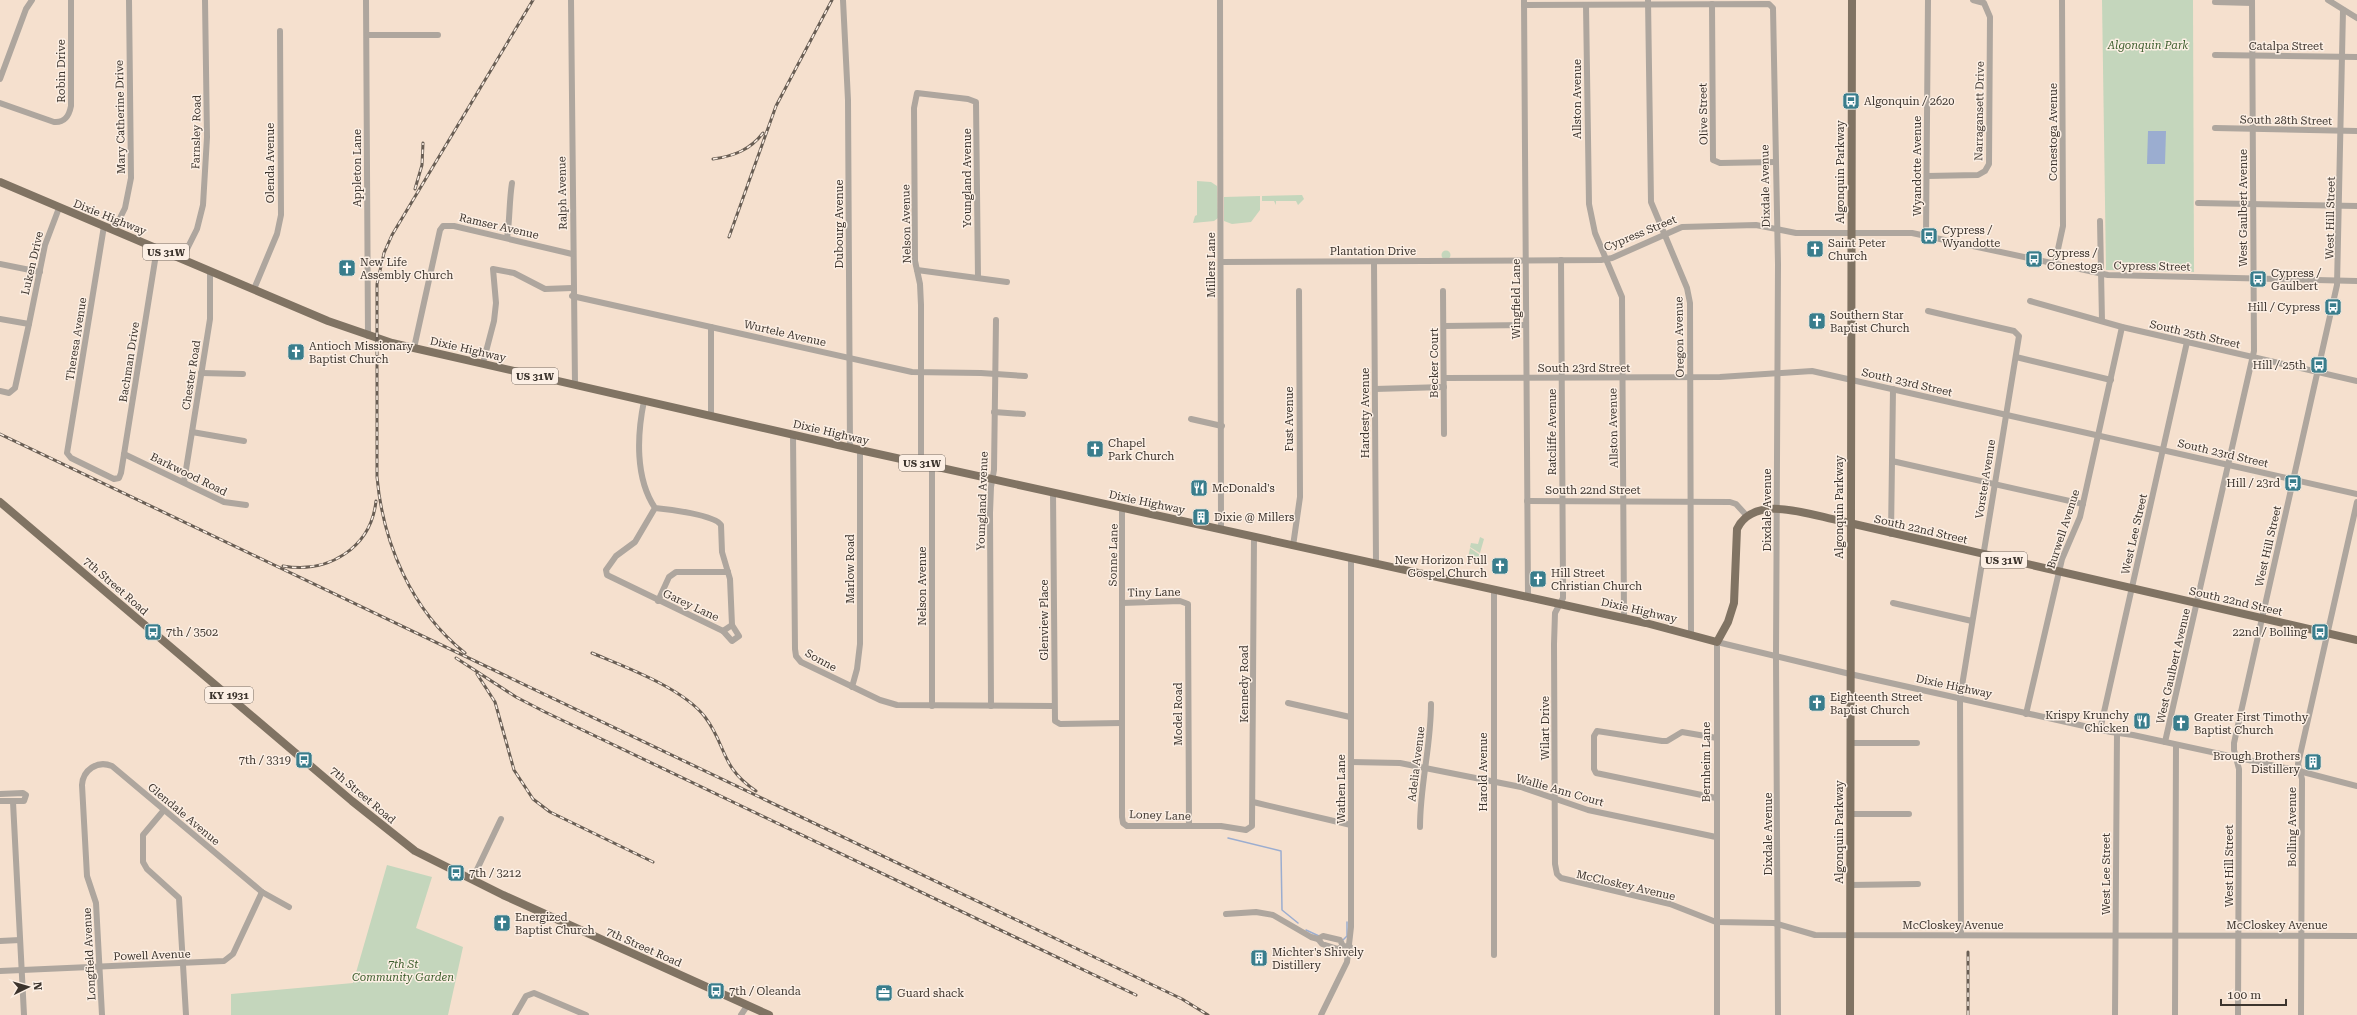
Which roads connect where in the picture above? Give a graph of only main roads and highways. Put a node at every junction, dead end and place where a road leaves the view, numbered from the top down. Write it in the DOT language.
graph roads {
  1 [pos="1852,0"];
  2 [pos="0,182"];
  3 [pos="0,502"];
  4 [pos="1747,516"];
  5 [pos="1850,524"];
  6 [pos="2357,640"];
  7 [pos="1717,642"];
  8 [pos="769,1015"];
  9 [pos="1850,1015"];
  1 -- 5 [label="main road, Algonquin Parkway"];
  2 -- 7 [label="main road, Dixie Highway / US 31W"];
  3 -- 8 [label="main road, 7th Street Road / KY 1931"];
  4 -- 5 [label="main road, South 22nd Street / US 31W"];
  4 -- 7 [label="main road, Bernheim Lane"];
  5 -- 6 [label="main road, South 22nd Street / US 31W"];
  5 -- 9 [label="main road, Algonquin Parkway"];
}
